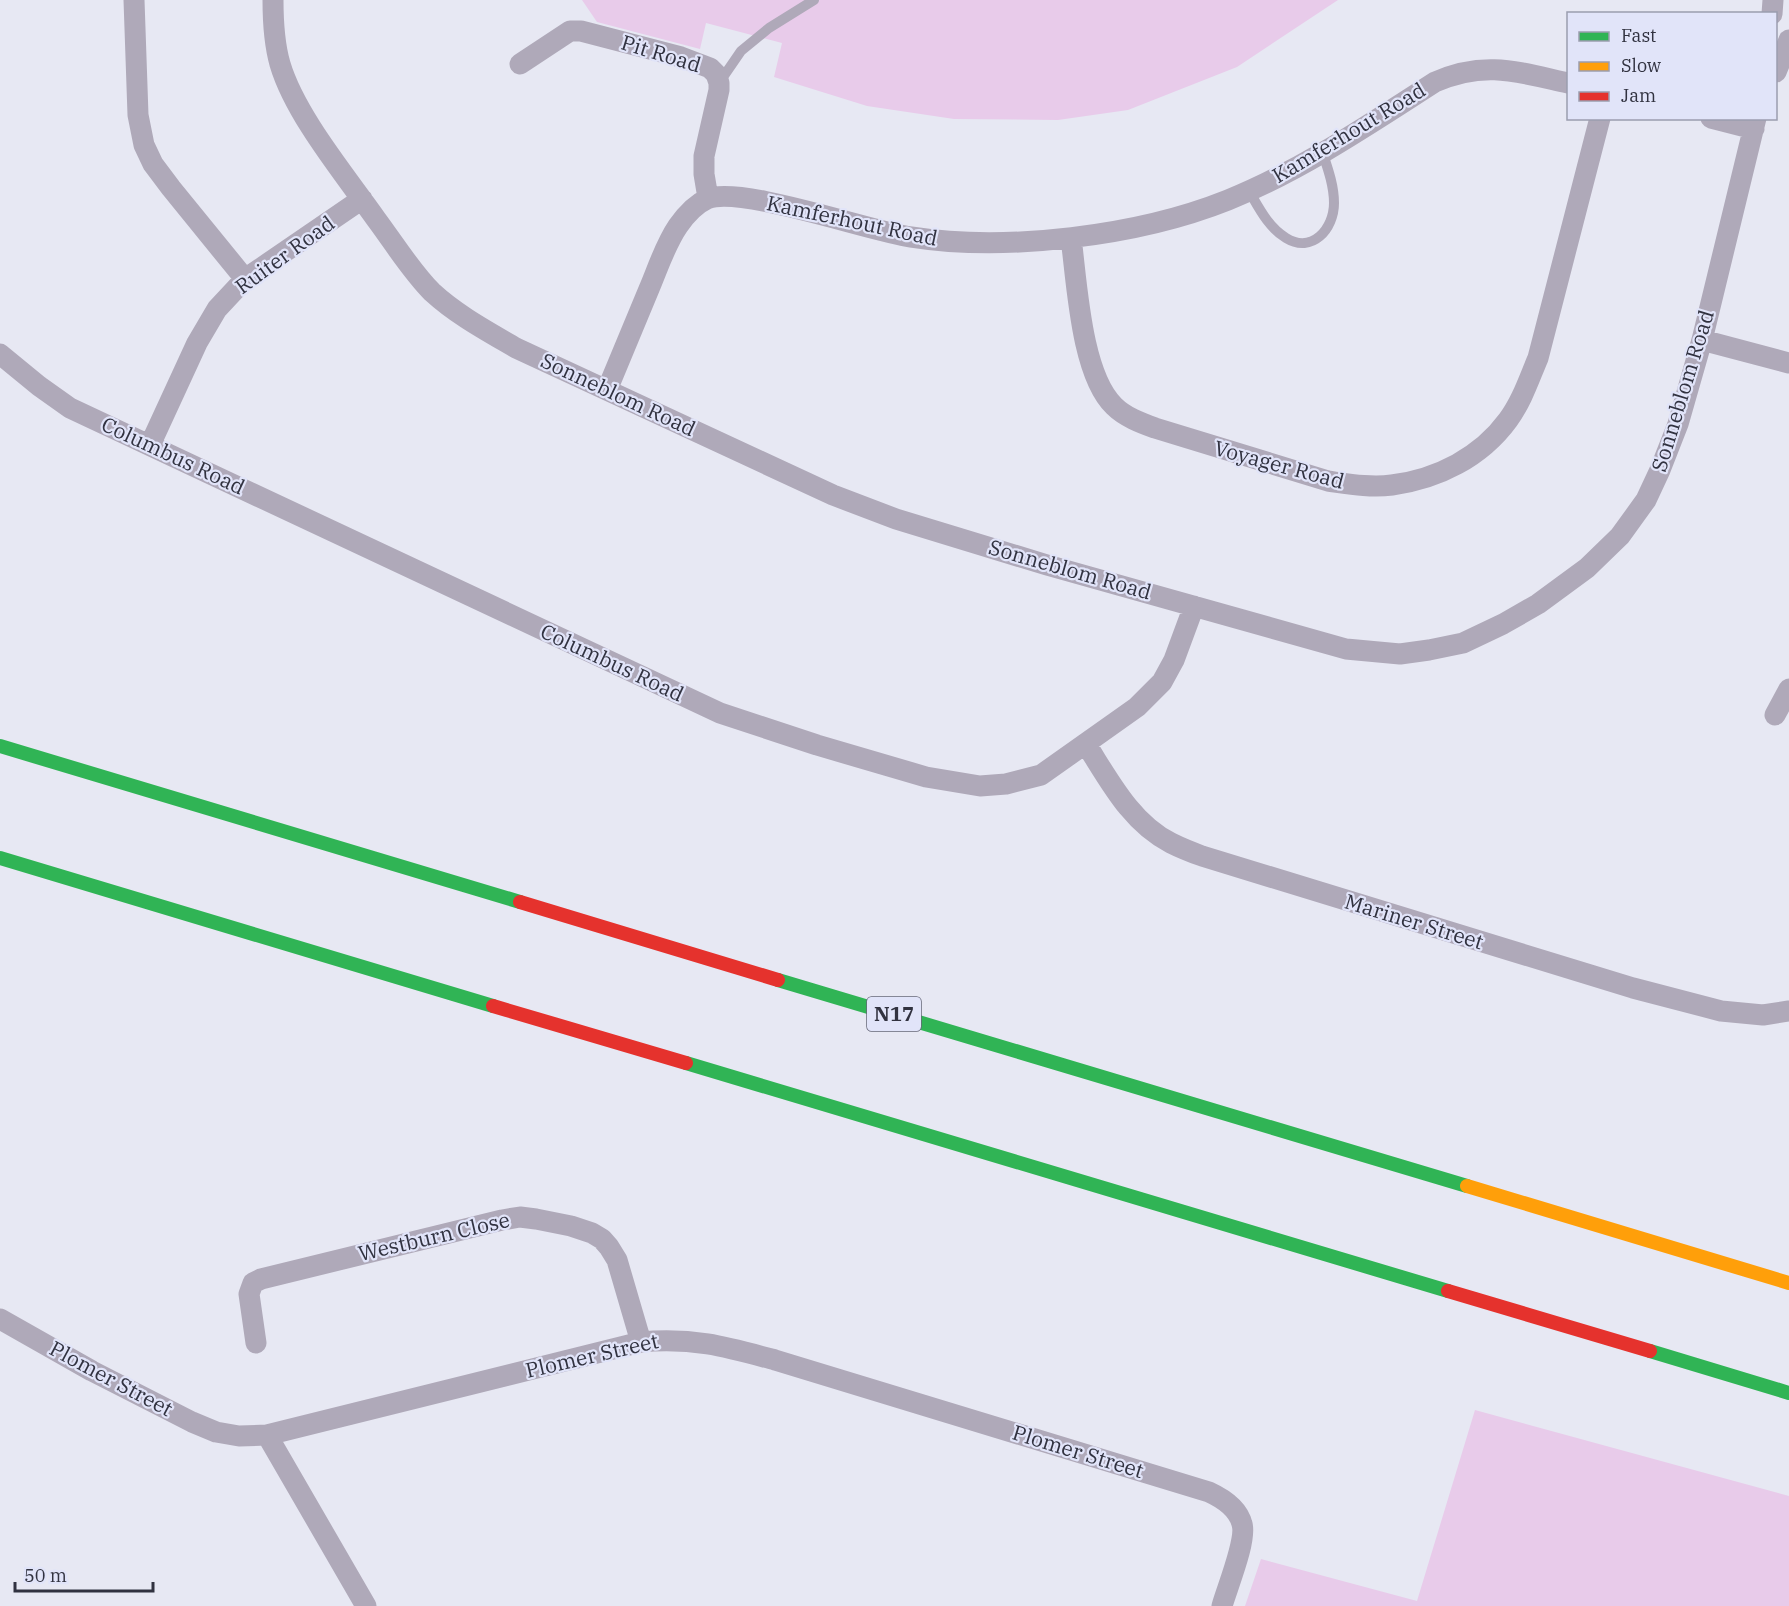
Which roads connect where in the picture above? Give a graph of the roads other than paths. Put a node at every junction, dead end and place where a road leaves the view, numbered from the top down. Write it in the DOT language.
graph roads {
  1 [pos="134,0"];
  2 [pos="273,0"];
  3 [pos="814,0"];
  4 [pos="1789,40"];
  5 [pos="520,64"];
  6 [pos="1777,70"];
  7 [pos="719,83"];
  8 [pos="1567,84"];
  9 [pos="1599,120"];
  10 [pos="1726,120"];
  11 [pos="1755,124"];
  12 [pos="1323,154"];
  13 [pos="1249,191"];
  14 [pos="708,198"];
  15 [pos="362,199"];
  16 [pos="1071,238"];
  17 [pos="244,279"];
  18 [pos="1702,340"];
  19 [pos="0,354"];
  20 [pos="1789,363"];
  21 [pos="607,390"];
  22 [pos="150,445"];
  23 [pos="1194,606"];
  24 [pos="1789,689"];
  25 [pos="1775,716"];
  26 [pos="1086,744"];
  27 [pos="0,746"];
  28 [pos="0,858"];
  29 [pos="1789,1011"];
  30 [pos="1789,1283"];
  31 [pos="0,1319"];
  32 [pos="256,1342"];
  33 [pos="641,1342"];
  34 [pos="1789,1393"];
  35 [pos="267,1435"];
  36 [pos="366,1606"];
  37 [pos="1222,1606"];
  1 -- 17 [label="street"];
  2 -- 15 [label="street, Sonneblom Road"];
  3 -- 7 [label="lane"];
  4 -- 6 [label="street"];
  5 -- 7 [label="street, Pit Road"];
  7 -- 14 [label="street, Pit Road"];
  8 -- 12 [label="street, Kamferhout Road"];
  9 -- 16 [label="street, Voyager Road"];
  10 -- 11 [label="street"];
  11 -- 18 [label="street, Sonneblom Road"];
  12 -- 13 [label="street, Kamferhout Road"];
  12 -- 13 [label="lane"];
  13 -- 16 [label="street, Kamferhout Road"];
  14 -- 16 [label="street, Kamferhout Road"];
  14 -- 21 [label="street"];
  15 -- 17 [label="street, Ruiter Road"];
  15 -- 21 [label="street, Sonneblom Road"];
  17 -- 22 [label="street, Ruiter Road"];
  18 -- 20 [label="street"];
  18 -- 23 [label="street, Sonneblom Road"];
  19 -- 22 [label="street, Columbus Road"];
  21 -- 23 [label="street, Sonneblom Road"];
  22 -- 26 [label="street, Columbus Road"];
  23 -- 26 [label="street, Columbus Road"];
  24 -- 25 [label="street"];
  26 -- 29 [label="street, Mariner Street"];
  27 -- 30 [label="highway, N17"];
  28 -- 34 [label="highway"];
  31 -- 35 [label="street, Plomer Street"];
  32 -- 33 [label="street, Westburn Close"];
  33 -- 35 [label="street, Plomer Street"];
  33 -- 37 [label="street, Plomer Street"];
  35 -- 36 [label="street"];
}
